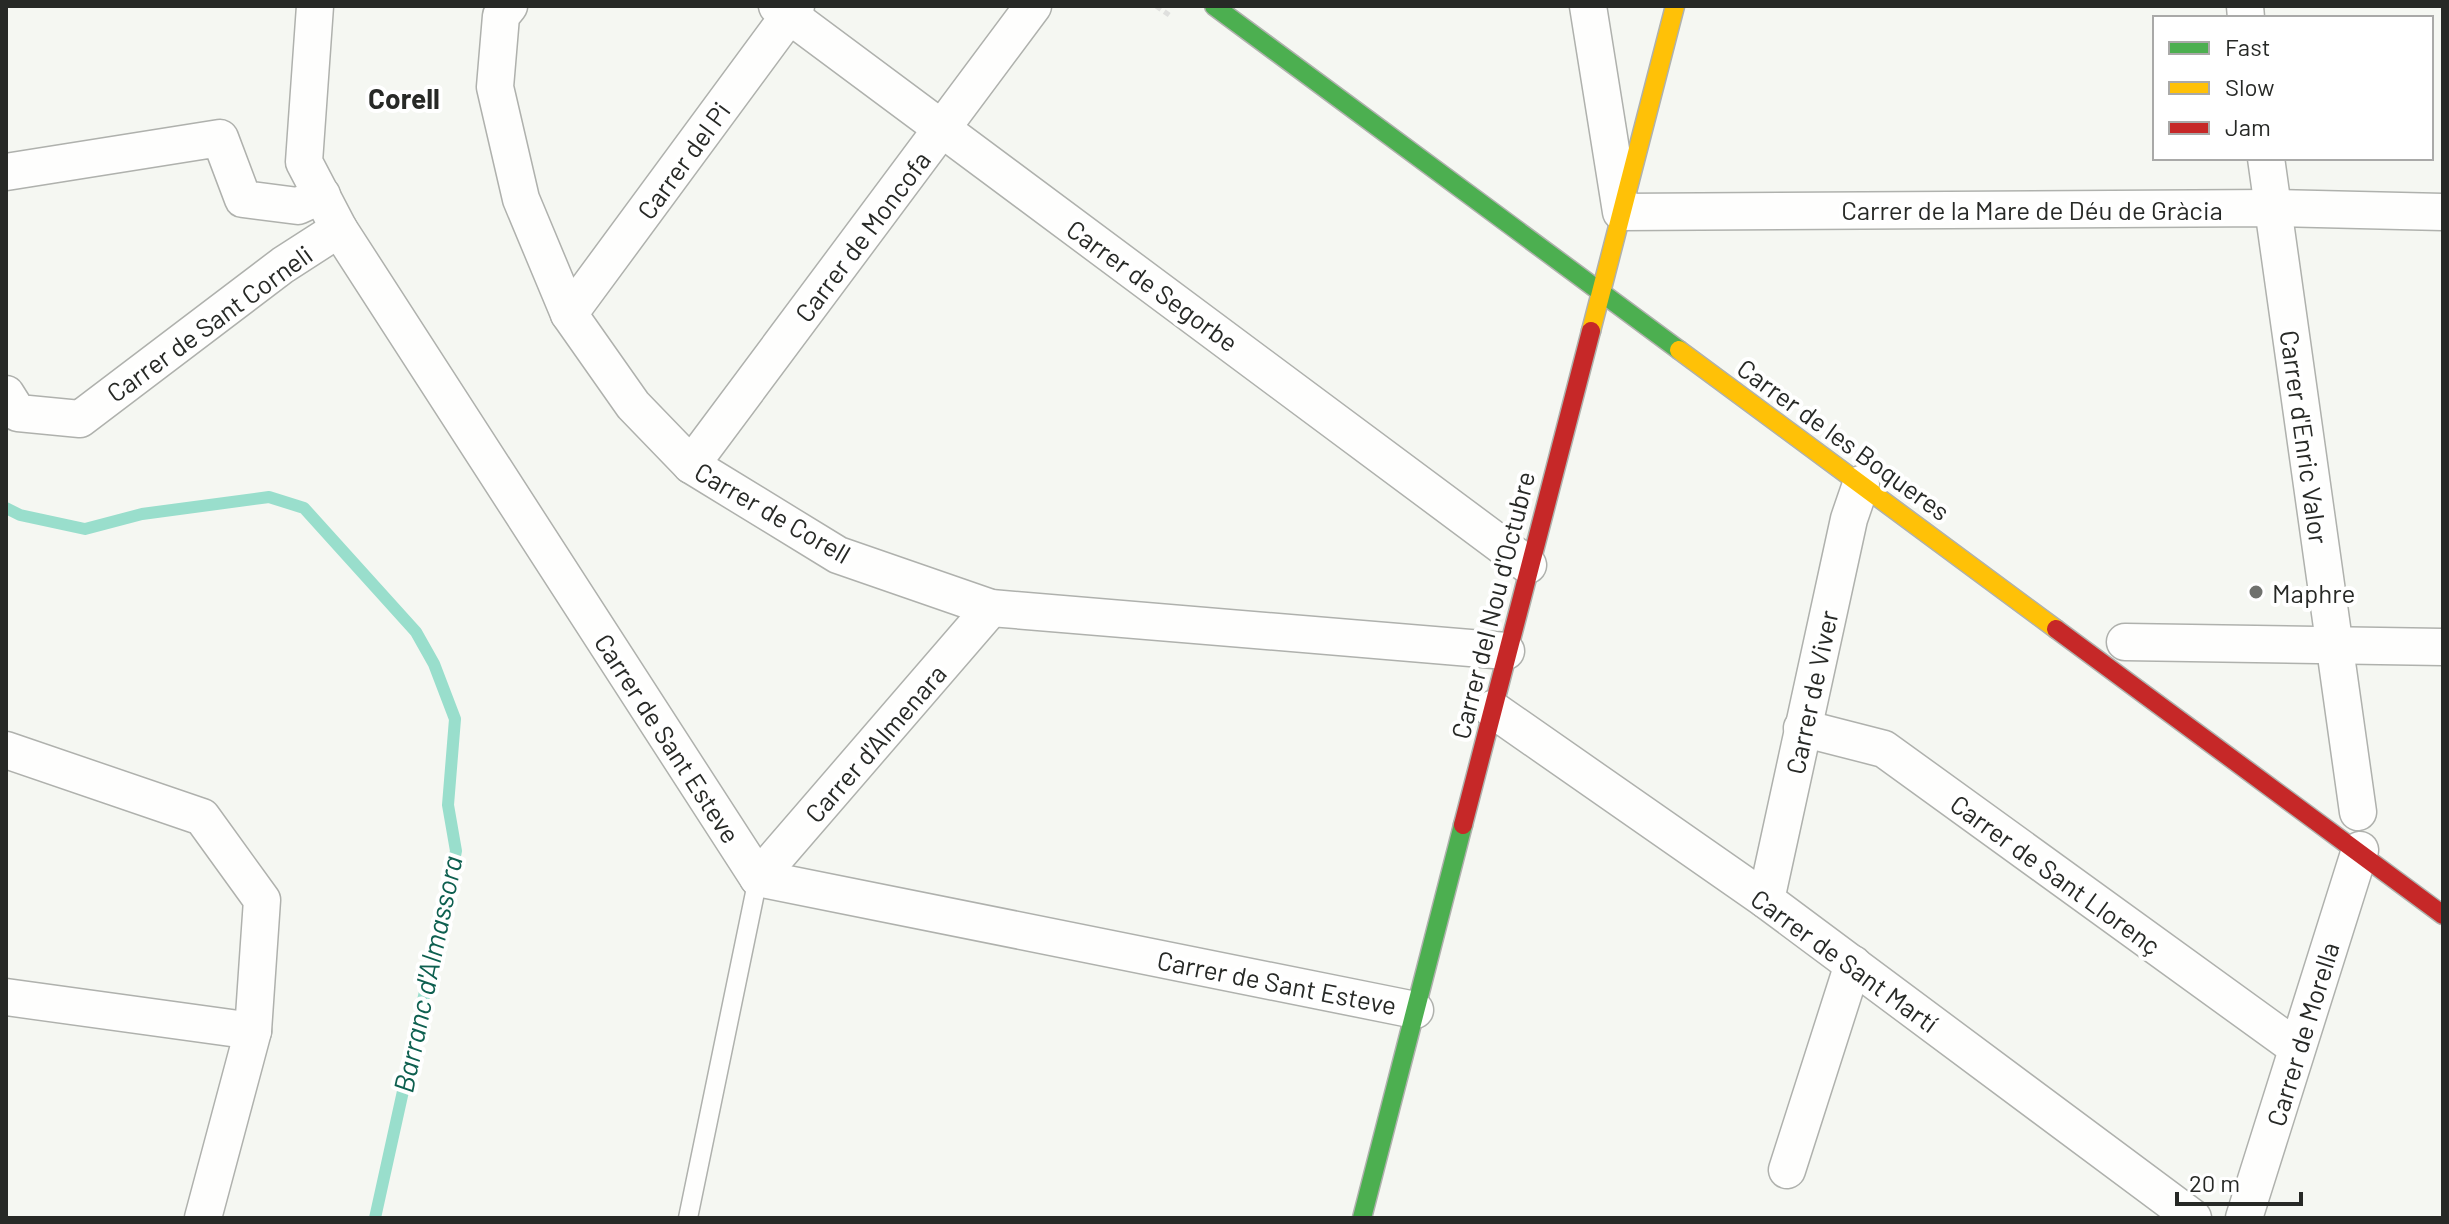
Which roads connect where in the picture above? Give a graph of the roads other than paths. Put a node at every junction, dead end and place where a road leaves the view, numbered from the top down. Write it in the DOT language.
graph roads {
  1 [pos="315,6"];
  2 [pos="509,6"];
  3 [pos="1033,6"];
  4 [pos="1214,6"];
  5 [pos="1588,6"];
  6 [pos="1675,6"];
  7 [pos="788,9"];
  8 [pos="941,129"];
  9 [pos="2266,160"];
  10 [pos="6,172"];
  11 [pos="322,195"];
  12 [pos="2273,208"];
  13 [pos="1621,212"];
  14 [pos="2443,212"];
  15 [pos="339,229"];
  16 [pos="1600,292"];
  17 [pos="569,314"];
  18 [pos="6,394"];
  19 [pos="691,465"];
  20 [pos="1861,484"];
  21 [pos="1528,565"];
  22 [pos="991,608"];
  23 [pos="2130,646"];
  24 [pos="2335,647"];
  25 [pos="2443,647"];
  26 [pos="1506,651"];
  27 [pos="1492,709"];
  28 [pos="1802,728"];
  29 [pos="6,750"];
  30 [pos="2354,819"];
  31 [pos="758,878"];
  32 [pos="1766,900"];
  33 [pos="2443,915"];
  34 [pos="1853,964"];
  35 [pos="6,997"];
  36 [pos="1415,1010"];
  37 [pos="253,1031"];
  38 [pos="2297,1048"];
  39 [pos="1787,1170"];
  40 [pos="203,1218"];
  41 [pos="688,1218"];
  42 [pos="1362,1218"];
  43 [pos="2193,1218"];
  44 [pos="2244,1218"];
  1 -- 11 [label="street, Carrer de Sant Esteve"];
  2 -- 17 [label="street, Carrer de Corell"];
  3 -- 8 [label="street, Carrer de Moncofa"];
  4 -- 16 [label="street, Carrer de les Boqueres"];
  5 -- 13 [label="street"];
  6 -- 13 [label="street, Carrer del Nou d'Octubre"];
  7 -- 8 [label="street, Carrer de Segorbe"];
  7 -- 17 [label="street, Carrer del Pi"];
  8 -- 19 [label="street, Carrer de Moncofa"];
  8 -- 21 [label="street, Carrer de Segorbe"];
  9 -- 12 [label="street, Carrer d'Enric Valor"];
  10 -- 11 [label="street"];
  11 -- 15 [label="street, Carrer de Sant Esteve"];
  12 -- 13 [label="street, Carrer de la Mare de Déu de Gràcia"];
  12 -- 14 [label="street, Carrer de la Mare de Déu de Gràcia"];
  12 -- 24 [label="street, Carrer d'Enric Valor"];
  13 -- 16 [label="street, Carrer del Nou d'Octubre"];
  15 -- 18 [label="street, Carrer de Sant Corneli"];
  15 -- 31 [label="street, Carrer de Sant Esteve"];
  16 -- 20 [label="street, Carrer de les Boqueres"];
  16 -- 21 [label="street, Carrer del Nou d'Octubre"];
  17 -- 19 [label="street, Carrer de Corell"];
  19 -- 22 [label="street, Carrer de Corell"];
  20 -- 28 [label="street, Carrer de Viver"];
  20 -- 30 [label="street, Carrer de les Boqueres"];
  21 -- 26 [label="street, Carrer del Nou d'Octubre"];
  22 -- 26 [label="street, Carrer de Corell"];
  22 -- 31 [label="street, Carrer d'Almenara"];
  23 -- 24 [label="street"];
  24 -- 25 [label="street"];
  24 -- 30 [label="street, Carrer d'Enric Valor"];
  26 -- 27 [label="street, Carrer del Nou d'Octubre"];
  27 -- 32 [label="street, Carrer de Sant Martí"];
  27 -- 36 [label="street, Carrer del Nou d'Octubre"];
  28 -- 32 [label="street, Carrer de Viver"];
  28 -- 38 [label="street, Carrer de Sant Llorenç"];
  29 -- 37 [label="street"];
  30 -- 33 [label="street, Carrer de les Boqueres"];
  30 -- 38 [label="street, Carrer de Morella"];
  31 -- 36 [label="street, Carrer de Sant Esteve"];
  31 -- 41 [label="lane"];
  32 -- 34 [label="street, Carrer de Sant Martí"];
  34 -- 39 [label="street"];
  34 -- 43 [label="street, Carrer de Sant Martí"];
  35 -- 37 [label="street"];
  36 -- 42 [label="street, Carrer del Nou d'Octubre"];
  37 -- 40 [label="street"];
  38 -- 44 [label="street, Carrer de Morella"];
}
